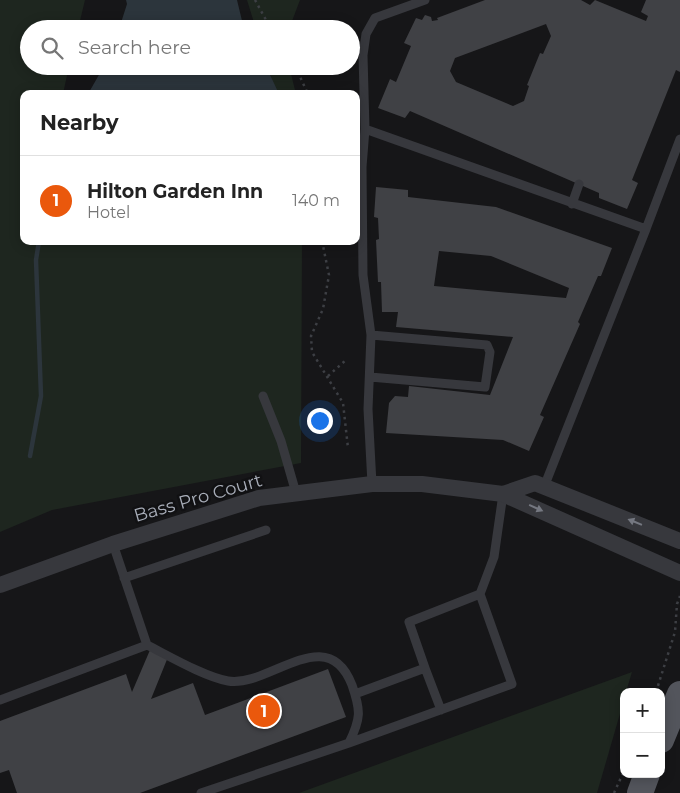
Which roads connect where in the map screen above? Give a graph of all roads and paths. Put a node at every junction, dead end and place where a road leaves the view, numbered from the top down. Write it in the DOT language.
graph roads {
  1 [pos="255,0"];
  2 [pos="425,0"];
  3 [pos="266,20"];
  4 [pos="299,75"];
  5 [pos="306,90"];
  6 [pos="365,129"];
  7 [pos="680,139"];
  8 [pos="579,184"];
  9 [pos="572,204"];
  10 [pos="646,229"];
  11 [pos="323,245"];
  12 [pos="371,335"];
  13 [pos="346,360"];
  14 [pos="328,376"];
  15 [pos="370,377"];
  16 [pos="263,396"];
  17 [pos="348,448"];
  18 [pos="372,484"];
  19 [pos="544,486"];
  20 [pos="296,493"];
  21 [pos="504,494"];
  22 [pos="266,530"];
  23 [pos="680,541"];
  24 [pos="113,544"];
  25 [pos="680,573"];
  26 [pos="124,578"];
  27 [pos="0,585"];
  28 [pos="480,594"];
  29 [pos="680,596"];
  30 [pos="148,645"];
  31 [pos="425,668"];
  32 [pos="657,688"];
  33 [pos="355,694"];
  34 [pos="680,694"];
  35 [pos="0,700"];
  36 [pos="441,710"];
  37 [pos="664,733"];
  38 [pos="349,743"];
  39 [pos="621,778"];
  40 [pos="646,778"];
  41 [pos="201,793"];
  42 [pos="614,793"];
  43 [pos="640,793"];
  1 -- 3 [label="path"];
  2 -- 6 [label="lane"];
  4 -- 5 [label="path"];
  6 -- 9 [label="lane"];
  6 -- 12 [label="lane"];
  7 -- 10 [label="lane"];
  8 -- 9 [label="lane"];
  9 -- 10 [label="lane"];
  10 -- 19 [label="lane"];
  11 -- 14 [label="path"];
  12 -- 15 [label="lane"];
  12 -- 15 [label="lane"];
  13 -- 14 [label="path"];
  14 -- 17 [label="path"];
  15 -- 18 [label="lane"];
  16 -- 20 [label="lane"];
  18 -- 20 [label="street, Bass Pro Court"];
  18 -- 21 [label="street, Bass Pro Court"];
  19 -- 21 [label="street, Bass Pro Court"];
  23 -- 19 [label="street, Bass Pro Court, one-way"];
  20 -- 24 [label="street, Bass Pro Court"];
  21 -- 25 [label="street, Bass Pro Court, one-way"];
  21 -- 28 [label="lane"];
  22 -- 26 [label="lane"];
  24 -- 26 [label="lane"];
  24 -- 27 [label="street, Bass Pro Court"];
  26 -- 30 [label="lane"];
  28 -- 31 [label="lane"];
  28 -- 36 [label="lane"];
  29 -- 32 [label="path"];
  30 -- 33 [label="lane"];
  30 -- 35 [label="lane"];
  31 -- 33 [label="lane"];
  31 -- 36 [label="lane"];
  33 -- 38 [label="lane"];
  34 -- 37 [label="main road"];
  36 -- 38 [label="lane"];
  38 -- 41 [label="lane"];
  39 -- 42 [label="path"];
  40 -- 43 [label="main road"];
}
